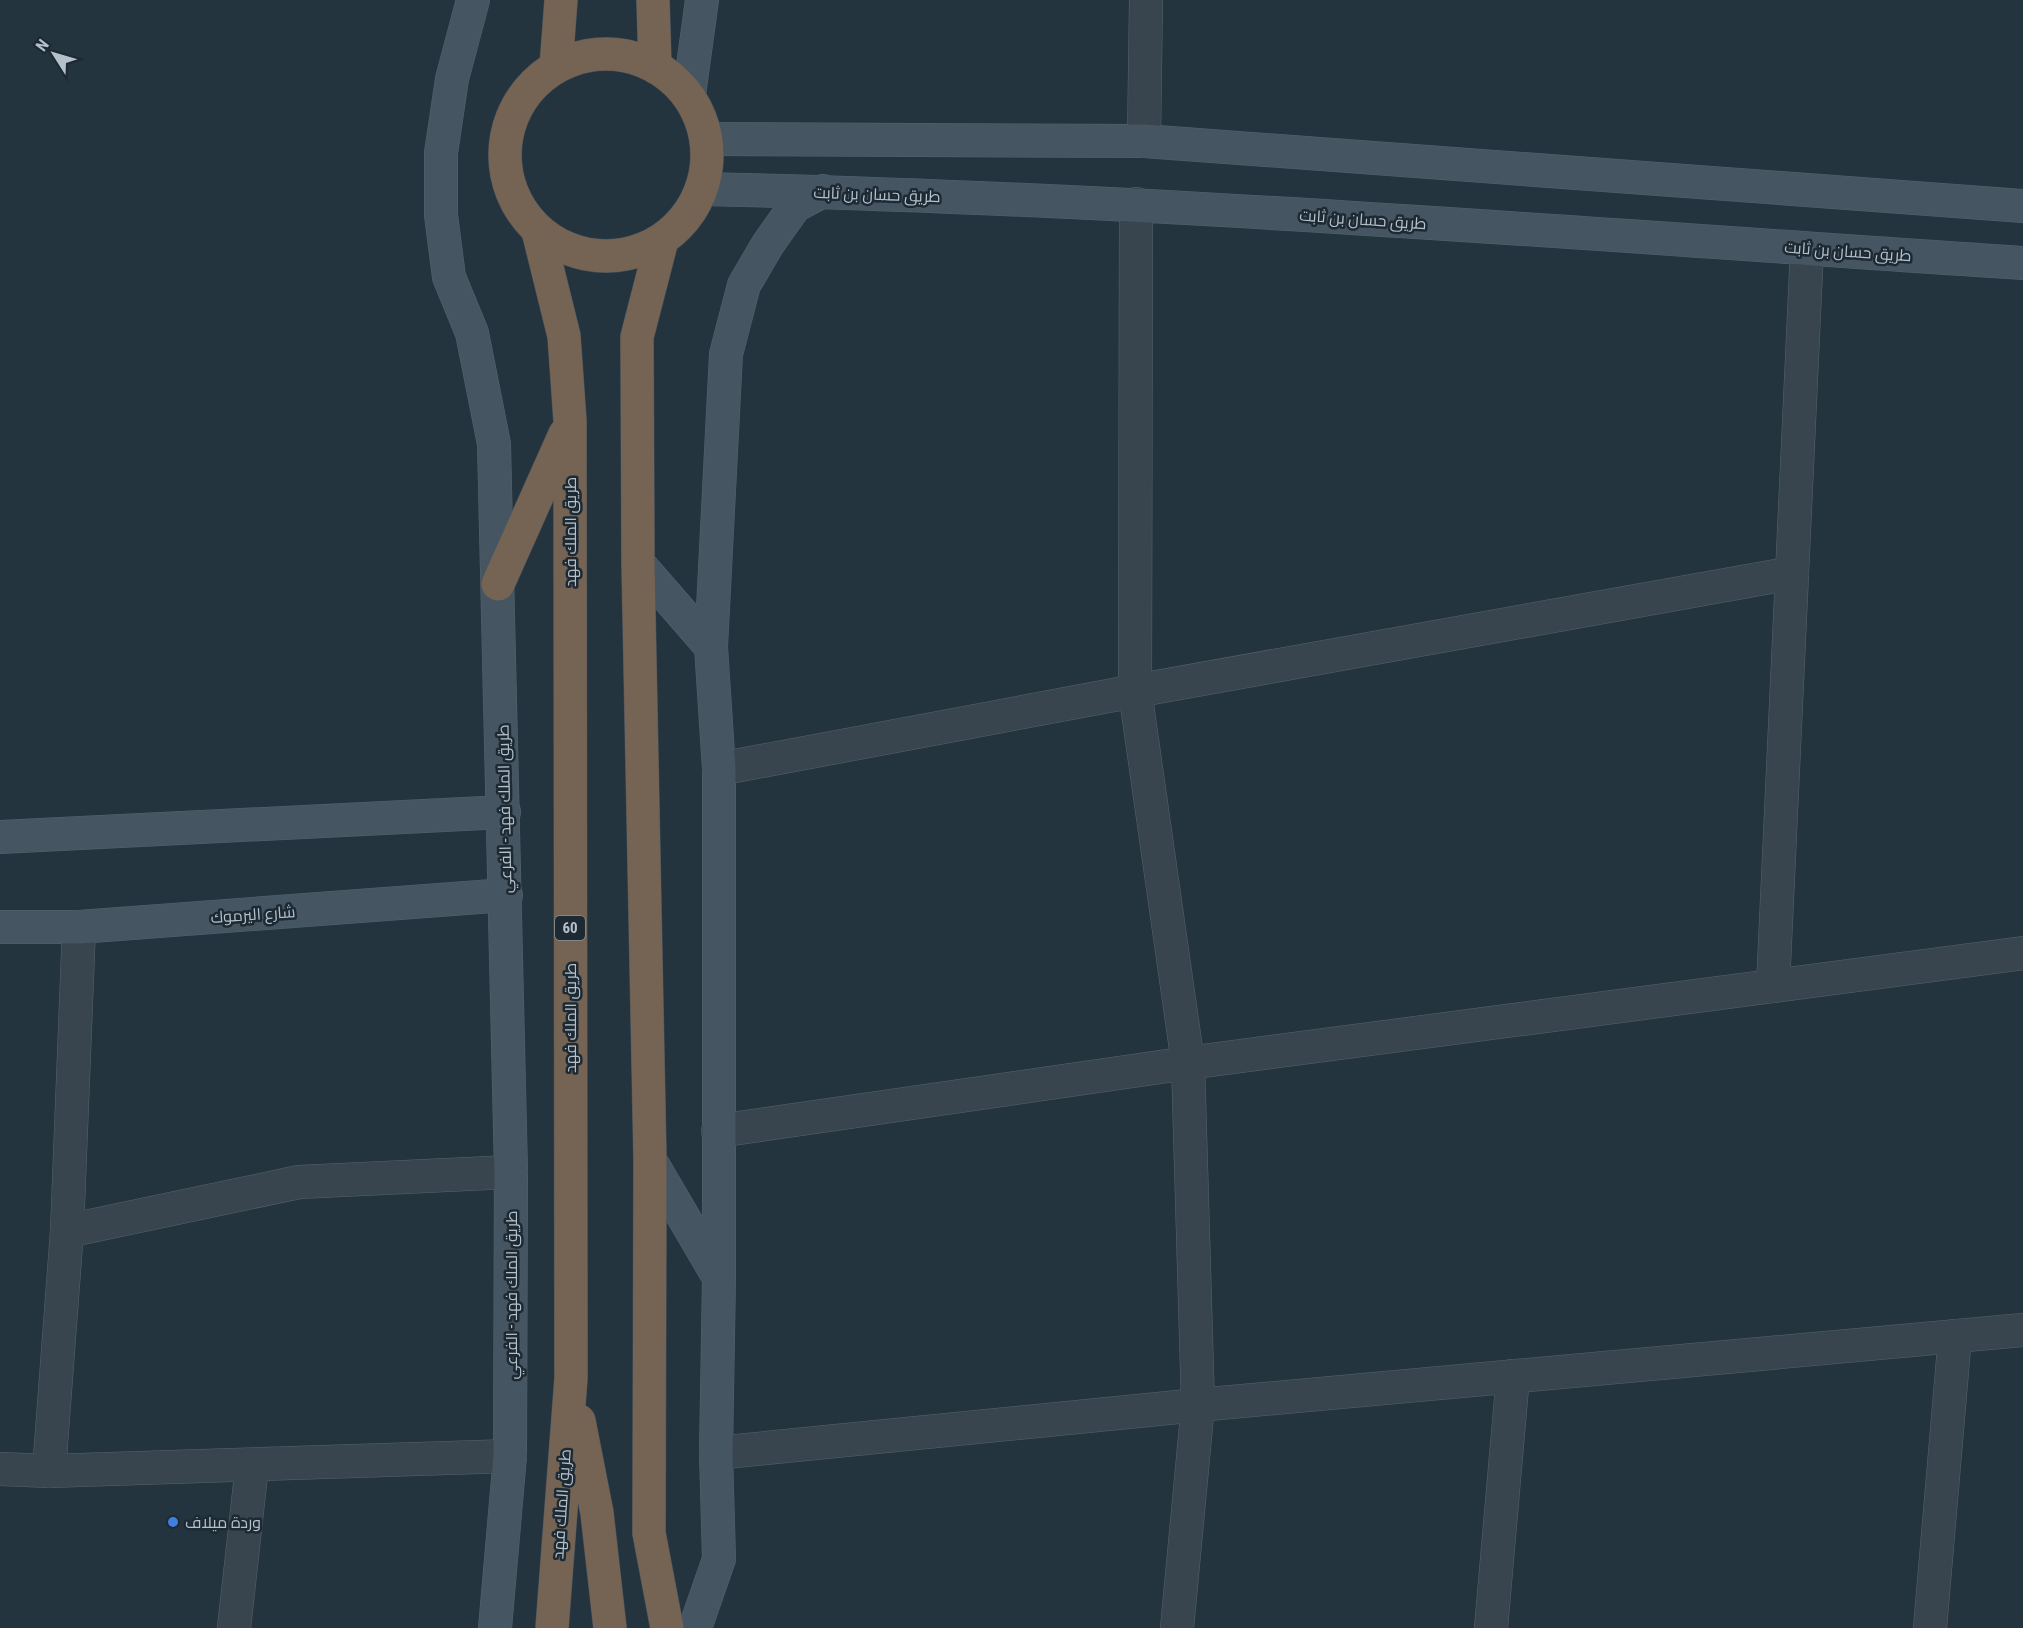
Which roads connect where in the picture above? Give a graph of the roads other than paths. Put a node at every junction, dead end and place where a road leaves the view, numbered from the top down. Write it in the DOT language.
graph roads {
  1 [pos="473,0"];
  2 [pos="561,0"];
  3 [pos="653,0"];
  4 [pos="702,0"];
  5 [pos="1146,0"];
  6 [pos="655,67"];
  7 [pos="556,68"];
  8 [pos="689,95"];
  9 [pos="706,139"];
  10 [pos="1144,141"];
  11 [pos="702,189"];
  12 [pos="823,191"];
  13 [pos="1136,204"];
  14 [pos="2023,206"];
  15 [pos="538,231"];
  16 [pos="662,240"];
  17 [pos="1807,249"];
  18 [pos="2023,263"];
  19 [pos="570,421"];
  20 [pos="638,563"];
  21 [pos="1792,573"];
  22 [pos="498,584"];
  23 [pos="711,647"];
  24 [pos="1135,691"];
  25 [pos="718,770"];
  26 [pos="504,812"];
  27 [pos="0,837"];
  28 [pos="506,895"];
  29 [pos="0,927"];
  30 [pos="79,927"];
  31 [pos="2023,953"];
  32 [pos="1773,986"];
  33 [pos="1188,1063"];
  34 [pos="718,1131"];
  35 [pos="650,1160"];
  36 [pos="511,1173"];
  37 [pos="67,1231"];
  38 [pos="719,1277"];
  39 [pos="2023,1330"];
  40 [pos="1955,1336"];
  41 [pos="1513,1376"];
  42 [pos="571,1378"];
  43 [pos="1198,1405"];
  44 [pos="716,1453"];
  45 [pos="510,1456"];
  46 [pos="252,1466"];
  47 [pos="0,1469"];
  48 [pos="49,1471"];
  49 [pos="234,1628"];
  50 [pos="495,1628"];
  51 [pos="552,1628"];
  52 [pos="610,1628"];
  53 [pos="666,1628"];
  54 [pos="695,1628"];
  55 [pos="1177,1628"];
  56 [pos="1491,1628"];
  57 [pos="1930,1628"];
  1 -- 22 [label="street, طريق الملك فهد - الفرعي"];
  2 -- 7 [label="highway"];
  3 -- 6 [label="highway"];
  4 -- 8 [label="street"];
  5 -- 10 [label="street"];
  6 -- 7 [label="highway"];
  6 -- 8 [label="highway"];
  7 -- 15 [label="highway"];
  8 -- 9 [label="highway"];
  9 -- 10 [label="street"];
  9 -- 11 [label="highway"];
  10 -- 14 [label="street"];
  11 -- 12 [label="street, طريق حسان بن ثابت"];
  11 -- 16 [label="highway"];
  12 -- 13 [label="street, طريق حسان بن ثابت"];
  12 -- 23 [label="street"];
  13 -- 17 [label="street, طريق حسان بن ثابت"];
  13 -- 24 [label="street"];
  15 -- 16 [label="highway"];
  15 -- 19 [label="highway, طريق الملك فهد / 60"];
  16 -- 20 [label="highway"];
  17 -- 18 [label="street, طريق حسان بن ثابت"];
  17 -- 21 [label="street"];
  19 -- 22 [label="highway"];
  19 -- 42 [label="highway, طريق الملك فهد / 60"];
  20 -- 23 [label="street"];
  20 -- 35 [label="highway"];
  21 -- 24 [label="street"];
  21 -- 32 [label="street"];
  22 -- 26 [label="street, طريق الملك فهد - الفرعي"];
  23 -- 25 [label="street"];
  24 -- 25 [label="street"];
  24 -- 33 [label="street"];
  25 -- 34 [label="street"];
  26 -- 27 [label="street"];
  26 -- 28 [label="street, طريق الملك فهد - الفرعي"];
  28 -- 30 [label="street, شارع اليرموك"];
  28 -- 36 [label="street, طريق الملك فهد - الفرعي"];
  29 -- 30 [label="street, شارع اليرموك"];
  30 -- 37 [label="street"];
  31 -- 32 [label="street"];
  32 -- 33 [label="street"];
  33 -- 34 [label="street"];
  33 -- 43 [label="street"];
  34 -- 38 [label="street"];
  35 -- 38 [label="street"];
  35 -- 53 [label="highway"];
  36 -- 37 [label="street"];
  36 -- 45 [label="street, طريق الملك فهد - الفرعي"];
  37 -- 48 [label="street"];
  38 -- 44 [label="street"];
  39 -- 40 [label="street"];
  40 -- 41 [label="street"];
  40 -- 57 [label="street"];
  41 -- 43 [label="street"];
  41 -- 56 [label="street"];
  42 -- 51 [label="highway, طريق الملك فهد / 60"];
  42 -- 52 [label="highway"];
  43 -- 44 [label="street"];
  43 -- 55 [label="street"];
  44 -- 54 [label="street"];
  45 -- 46 [label="street"];
  45 -- 50 [label="street, طريق الملك فهد - الفرعي"];
  46 -- 48 [label="street"];
  46 -- 49 [label="street"];
  47 -- 48 [label="street"];
}
